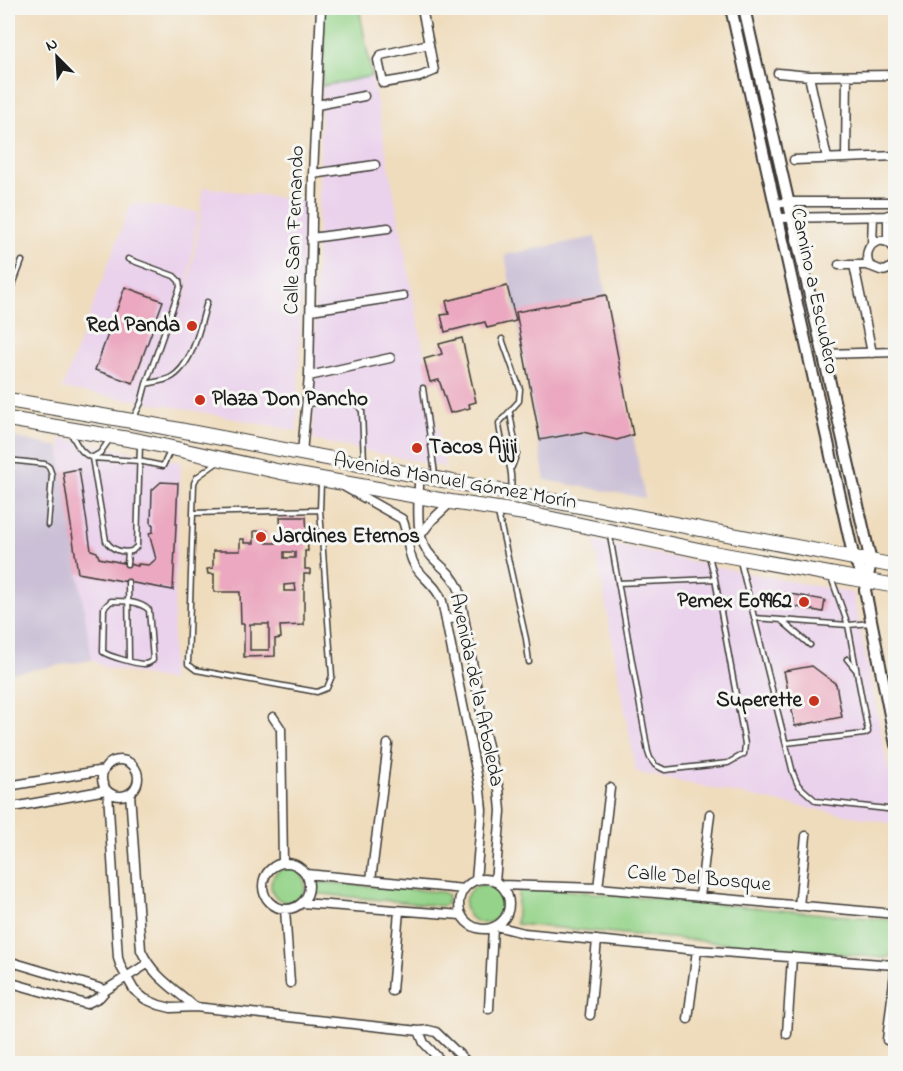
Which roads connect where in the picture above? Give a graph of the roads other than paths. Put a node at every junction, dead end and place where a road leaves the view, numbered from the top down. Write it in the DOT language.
graph roads {
  1 [pos="321,8"];
  2 [pos="422,8"];
  3 [pos="731,8"];
  4 [pos="744,8"];
  5 [pos="429,44"];
  6 [pos="778,73"];
  7 [pos="896,75"];
  8 [pos="809,76"];
  9 [pos="847,76"];
  10 [pos="364,96"];
  11 [pos="317,105"];
  12 [pos="896,156"];
  13 [pos="846,157"];
  14 [pos="827,158"];
  15 [pos="794,160"];
  16 [pos="375,165"];
  17 [pos="313,174"];
  18 [pos="790,202"];
  19 [pos="881,202"];
  20 [pos="896,202"];
  21 [pos="775,204"];
  22 [pos="885,216"];
  23 [pos="793,217"];
  24 [pos="778,218"];
  25 [pos="388,228"];
  26 [pos="311,238"];
  27 [pos="888,242"];
  28 [pos="872,244"];
  29 [pos="896,252"];
  30 [pos="128,259"];
  31 [pos="22,261"];
  32 [pos="896,262"];
  33 [pos="854,265"];
  34 [pos="869,265"];
  35 [pos="839,266"];
  36 [pos="403,296"];
  37 [pos="8,298"];
  38 [pos="207,303"];
  39 [pos="311,310"];
  40 [pos="502,339"];
  41 [pos="896,352"];
  42 [pos="872,353"];
  43 [pos="824,354"];
  44 [pos="390,358"];
  45 [pos="309,376"];
  46 [pos="146,384"];
  47 [pos="423,388"];
  48 [pos="8,400"];
  49 [pos="307,404"];
  50 [pos="510,412"];
  51 [pos="8,419"];
  52 [pos="132,421"];
  53 [pos="69,429"];
  54 [pos="112,437"];
  55 [pos="140,441"];
  56 [pos="172,447"];
  57 [pos="302,453"];
  58 [pos="92,458"];
  59 [pos="8,460"];
  60 [pos="222,460"];
  61 [pos="139,461"];
  62 [pos="364,466"];
  63 [pos="512,467"];
  64 [pos="419,475"];
  65 [pos="436,478"];
  66 [pos="321,479"];
  67 [pos="336,482"];
  68 [pos="511,493"];
  69 [pos="420,497"];
  70 [pos="451,502"];
  71 [pos="497,509"];
  72 [pos="320,510"];
  73 [pos="193,513"];
  74 [pos="402,519"];
  75 [pos="48,525"];
  76 [pos="420,531"];
  77 [pos="609,532"];
  78 [pos="128,552"];
  79 [pos="708,552"];
  80 [pos="740,557"];
  81 [pos="854,559"];
  82 [pos="871,561"];
  83 [pos="127,564"];
  84 [pos="896,566"];
  85 [pos="830,573"];
  86 [pos="715,579"];
  87 [pos="866,580"];
  88 [pos="128,582"];
  89 [pos="618,583"];
  90 [pos="896,586"];
  91 [pos="127,601"];
  92 [pos="463,616"];
  93 [pos="754,618"];
  94 [pos="446,620"];
  95 [pos="781,620"];
  96 [pos="872,623"];
  97 [pos="848,625"];
  98 [pos="810,645"];
  99 [pos="846,659"];
  100 [pos="129,660"];
  101 [pos="529,662"];
  102 [pos="858,672"];
  103 [pos="891,696"];
  104 [pos="273,717"];
  105 [pos="786,743"];
  106 [pos="388,744"];
  107 [pos="896,745"];
  108 [pos="490,750"];
  109 [pos="473,751"];
  110 [pos="104,770"];
  111 [pos="8,786"];
  112 [pos="610,788"];
  113 [pos="107,791"];
  114 [pos="130,793"];
  115 [pos="8,808"];
  116 [pos="896,810"];
  117 [pos="710,814"];
  118 [pos="806,836"];
  119 [pos="283,863"];
  120 [pos="306,874"];
  121 [pos="371,880"];
  122 [pos="476,880"];
  123 [pos="497,883"];
  124 [pos="598,888"];
  125 [pos="464,889"];
  126 [pos="700,897"];
  127 [pos="302,903"];
  128 [pos="800,906"];
  129 [pos="285,909"];
  130 [pos="399,911"];
  131 [pos="896,914"];
  132 [pos="461,915"];
  133 [pos="494,926"];
  134 [pos="597,940"];
  135 [pos="697,950"];
  136 [pos="792,957"];
  137 [pos="8,961"];
  138 [pos="147,964"];
  139 [pos="895,965"];
  140 [pos="127,977"];
  141 [pos="8,982"];
  142 [pos="290,983"];
  143 [pos="106,990"];
  144 [pos="392,991"];
  145 [pos="195,1007"];
  146 [pos="489,1009"];
  147 [pos="590,1015"];
  148 [pos="688,1019"];
  149 [pos="419,1030"];
  150 [pos="787,1034"];
  151 [pos="887,1040"];
  152 [pos="444,1064"];
  153 [pos="469,1064"];
  1 -- 11 [label="street, Calle San Fernando"];
  2 -- 5 [label="street"];
  3 -- 21 [label="street, Camino a Escudero"];
  4 -- 18 [label="street, Camino a Escudero"];
  5 -- 5 [label="street"];
  6 -- 8 [label="street"];
  7 -- 9 [label="street"];
  8 -- 9 [label="street"];
  8 -- 14 [label="street"];
  9 -- 13 [label="street"];
  10 -- 11 [label="street"];
  11 -- 17 [label="street, Calle San Fernando"];
  12 -- 13 [label="street"];
  13 -- 14 [label="street"];
  14 -- 15 [label="street"];
  16 -- 17 [label="street"];
  17 -- 26 [label="street, Calle San Fernando"];
  18 -- 19 [label="street"];
  18 -- 21 [label="street"];
  18 -- 23 [label="street, Camino a Escudero"];
  19 -- 20 [label="street"];
  19 -- 22 [label="street"];
  21 -- 24 [label="street, Camino a Escudero"];
  22 -- 23 [label="street"];
  22 -- 27 [label="street"];
  22 -- 28 [label="street"];
  23 -- 24 [label="street"];
  23 -- 43 [label="street, Camino a Escudero"];
  24 -- 81 [label="street, Camino a Escudero"];
  25 -- 26 [label="street"];
  26 -- 39 [label="street, Calle San Fernando"];
  27 -- 28 [label="street"];
  27 -- 29 [label="street"];
  28 -- 34 [label="street"];
  30 -- 46 [label="lane"];
  31 -- 37 [label="lane"];
  32 -- 34 [label="street"];
  33 -- 34 [label="street"];
  33 -- 35 [label="street"];
  33 -- 42 [label="street"];
  36 -- 39 [label="street"];
  38 -- 46 [label="lane"];
  39 -- 45 [label="street, Calle San Fernando"];
  40 -- 50 [label="lane"];
  41 -- 42 [label="street"];
  42 -- 43 [label="street"];
  43 -- 82 [label="street, Camino a Escudero"];
  44 -- 45 [label="street"];
  45 -- 49 [label="street, Calle San Fernando"];
  46 -- 52 [label="lane"];
  47 -- 65 [label="lane"];
  48 -- 52 [label="main road, Avenida Manuel Gómez Morín"];
  49 -- 57 [label="street, Calle San Fernando"];
  49 -- 62 [label="lane"];
  50 -- 63 [label="lane"];
  50 -- 63 [label="lane"];
  51 -- 53 [label="main road, Avenida Manuel Gómez Morín"];
  52 -- 57 [label="main road, Avenida Manuel Gómez Morín"];
  53 -- 54 [label="main road, Avenida Manuel Gómez Morín"];
  53 -- 58 [label="lane"];
  54 -- 55 [label="main road, Avenida Manuel Gómez Morín"];
  54 -- 58 [label="lane"];
  55 -- 56 [label="main road, Avenida Manuel Gómez Morín"];
  55 -- 61 [label="lane"];
  56 -- 60 [label="main road, Avenida Manuel Gómez Morín"];
  56 -- 61 [label="lane"];
  57 -- 62 [label="main road, Avenida Manuel Gómez Morín"];
  58 -- 61 [label="lane"];
  58 -- 78 [label="lane"];
  59 -- 75 [label="lane"];
  60 -- 66 [label="main road, Avenida Manuel Gómez Morín"];
  60 -- 73 [label="lane"];
  61 -- 78 [label="lane"];
  62 -- 64 [label="main road, Avenida Manuel Gómez Morín"];
  63 -- 68 [label="lane"];
  64 -- 65 [label="main road, Avenida Manuel Gómez Morín"];
  64 -- 69 [label="street"];
  65 -- 68 [label="main road, Avenida Manuel Gómez Morín"];
  66 -- 67 [label="main road, Avenida Manuel Gómez Morín"];
  66 -- 72 [label="lane"];
  67 -- 69 [label="main road, Avenida Manuel Gómez Morín"];
  67 -- 74 [label="street"];
  68 -- 81 [label="main road, Avenida Manuel Gómez Morín"];
  69 -- 70 [label="main road, Avenida Manuel Gómez Morín"];
  69 -- 76 [label="street"];
  70 -- 71 [label="main road, Avenida Manuel Gómez Morín"];
  70 -- 76 [label="street"];
  71 -- 77 [label="main road, Avenida Manuel Gómez Morín"];
  71 -- 101 [label="lane"];
  72 -- 73 [label="lane"];
  72 -- 73 [label="lane"];
  74 -- 76 [label="street"];
  74 -- 94 [label="street, Avenida de la Arboleda"];
  76 -- 92 [label="street, Avenida de la Arboleda"];
  77 -- 79 [label="main road, Avenida Manuel Gómez Morín"];
  77 -- 89 [label="lane"];
  78 -- 83 [label="lane"];
  79 -- 80 [label="main road, Avenida Manuel Gómez Morín"];
  79 -- 86 [label="lane"];
  80 -- 85 [label="main road, Avenida Manuel Gómez Morín"];
  80 -- 93 [label="lane"];
  81 -- 82 [label="main road, Avenida Manuel Gómez Morín"];
  81 -- 87 [label="street, Camino a Escudero"];
  82 -- 84 [label="main road, Avenida Manuel Gómez Morín"];
  82 -- 87 [label="street, Camino a Escudero"];
  85 -- 87 [label="main road, Avenida Manuel Gómez Morín"];
  85 -- 97 [label="lane"];
  86 -- 89 [label="lane"];
  86 -- 89 [label="lane"];
  87 -- 90 [label="main road, Avenida Manuel Gómez Morín"];
  87 -- 96 [label="street, Camino a Escudero"];
  88 -- 91 [label="lane"];
  91 -- 100 [label="lane"];
  91 -- 100 [label="lane"];
  91 -- 100 [label="lane"];
  92 -- 94 [label="street"];
  92 -- 108 [label="street, Avenida de la Arboleda"];
  93 -- 95 [label="lane"];
  93 -- 105 [label="lane"];
  94 -- 109 [label="street, Avenida de la Arboleda"];
  95 -- 97 [label="lane"];
  95 -- 98 [label="lane"];
  96 -- 97 [label="lane"];
  96 -- 103 [label="street, Camino a Escudero"];
  97 -- 102 [label="lane"];
  99 -- 102 [label="lane"];
  102 -- 105 [label="lane"];
  103 -- 107 [label="street, Camino a Escudero"];
  104 -- 119 [label="street"];
  105 -- 116 [label="lane"];
  106 -- 121 [label="street"];
  108 -- 109 [label="street"];
  108 -- 123 [label="street, Avenida de la Arboleda"];
  109 -- 122 [label="street, Avenida de la Arboleda"];
  110 -- 111 [label="street"];
  110 -- 113 [label="street"];
  110 -- 114 [label="street"];
  112 -- 124 [label="street"];
  113 -- 114 [label="street"];
  113 -- 115 [label="street"];
  113 -- 140 [label="street"];
  114 -- 138 [label="street"];
  117 -- 126 [label="street"];
  118 -- 128 [label="street"];
  119 -- 120 [label="street"];
  119 -- 129 [label="street"];
  120 -- 121 [label="street"];
  120 -- 127 [label="street"];
  121 -- 125 [label="street"];
  122 -- 123 [label="street"];
  122 -- 125 [label="street"];
  123 -- 124 [label="street, Calle Del Bosque"];
  123 -- 133 [label="street"];
  124 -- 126 [label="street, Calle Del Bosque"];
  125 -- 132 [label="street"];
  126 -- 128 [label="street, Calle Del Bosque"];
  127 -- 129 [label="street"];
  127 -- 130 [label="street"];
  128 -- 131 [label="street, Calle Del Bosque"];
  129 -- 142 [label="street"];
  130 -- 132 [label="street"];
  130 -- 144 [label="street"];
  132 -- 133 [label="street"];
  133 -- 134 [label="street"];
  133 -- 146 [label="street"];
  134 -- 135 [label="street"];
  134 -- 147 [label="street"];
  135 -- 136 [label="street"];
  135 -- 148 [label="street"];
  136 -- 139 [label="street"];
  136 -- 150 [label="street"];
  137 -- 143 [label="street"];
  138 -- 140 [label="street"];
  138 -- 145 [label="street"];
  139 -- 151 [label="street"];
  140 -- 143 [label="street"];
  140 -- 145 [label="street"];
  141 -- 143 [label="street"];
  145 -- 149 [label="street"];
  149 -- 152 [label="street"];
  149 -- 153 [label="street"];
}
